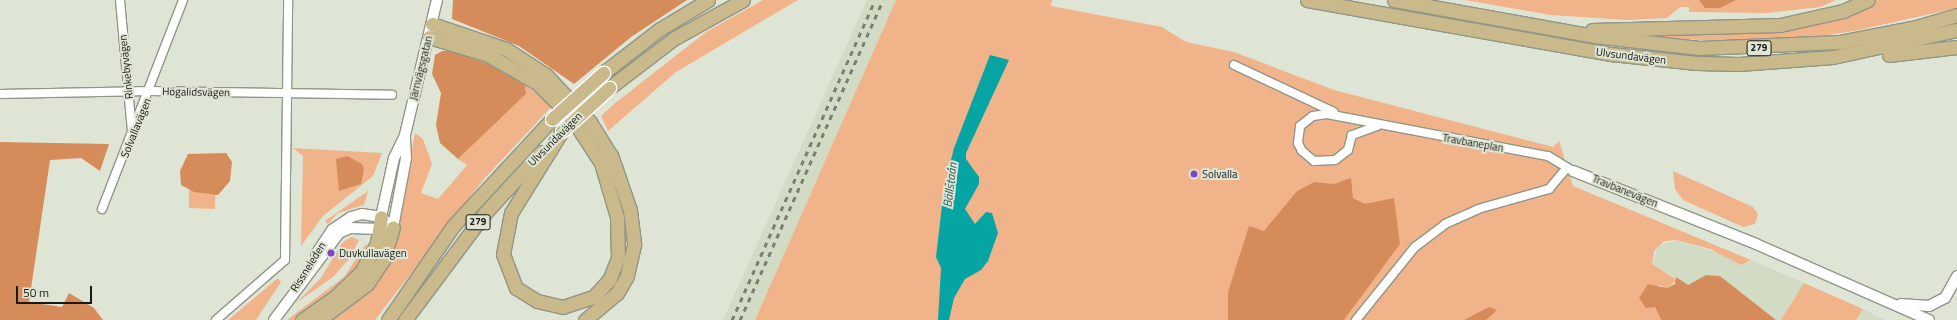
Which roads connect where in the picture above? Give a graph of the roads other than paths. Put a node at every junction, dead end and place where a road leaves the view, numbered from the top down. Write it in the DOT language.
graph roads {
  1 [pos="120,0"];
  2 [pos="182,0"];
  3 [pos="288,0"];
  4 [pos="436,0"];
  5 [pos="708,0"];
  6 [pos="743,0"];
  7 [pos="1306,0"];
  8 [pos="1394,0"];
  9 [pos="1868,0"];
  10 [pos="1957,14"];
  11 [pos="430,30"];
  12 [pos="1558,30"];
  13 [pos="1957,30"];
  14 [pos="1957,46"];
  15 [pos="1807,59"];
  16 [pos="1234,65"];
  17 [pos="150,91"];
  18 [pos="129,93"];
  19 [pos="0,94"];
  20 [pos="288,94"];
  21 [pos="392,95"];
  22 [pos="1342,116"];
  23 [pos="1377,126"];
  24 [pos="562,131"];
  25 [pos="132,135"];
  26 [pos="405,135"];
  27 [pos="1570,170"];
  28 [pos="102,209"];
  29 [pos="381,217"];
  30 [pos="393,227"];
  31 [pos="379,232"];
  32 [pos="1957,276"];
  33 [pos="1882,301"];
  34 [pos="286,304"];
  35 [pos="216,320"];
  36 [pos="274,320"];
  37 [pos="302,320"];
  38 [pos="319,320"];
  39 [pos="388,320"];
  40 [pos="405,320"];
  41 [pos="585,320"];
  42 [pos="1356,320"];
  43 [pos="1929,320"];
  1 -- 18 [label="street, Rinkebyvägen"];
  2 -- 17 [label="street, Solvallavägen"];
  3 -- 20 [label="street"];
  4 -- 11 [label="street, Järnvägsgatan"];
  5 -- 39 [label="main road, Ulvsundavägen / 279, bridge"];
  6 -- 24 [label="main road, Ulvsundavägen / 279, bridge"];
  7 -- 15 [label="main road, Ulvsundavägen / 279"];
  8 -- 12 [label="main road, Ulvsundavägen / 279"];
  9 -- 12 [label="main road"];
  10 -- 12 [label="main road, Ulvsundavägen / 279"];
  11 -- 24 [label="main road"];
  11 -- 26 [label="street, Järnvägsgatan"];
  11 -- 41 [label="main road"];
  13 -- 15 [label="main road, Ulvsundavägen / 279"];
  14 -- 15 [label="main road"];
  16 -- 22 [label="street"];
  17 -- 18 [label="street, Högalidsvägen"];
  17 -- 20 [label="street, Högalidsvägen"];
  17 -- 25 [label="street, Solvallavägen"];
  18 -- 19 [label="street, Högalidsvägen"];
  18 -- 25 [label="street, Rinkebyvägen"];
  20 -- 21 [label="street, Högalidsvägen"];
  20 -- 35 [label="street"];
  22 -- 23 [label="street, Travbaneplan"];
  22 -- 23 [label="street, Travbaneplan"];
  23 -- 27 [label="street, Travbaneplan"];
  24 -- 40 [label="main road, Ulvsundavägen / 279"];
  25 -- 28 [label="street, Solvallavägen"];
  26 -- 29 [label="street, Järnvägsgatan"];
  26 -- 30 [label="street, Järnvägsgatan"];
  27 -- 33 [label="street, Travbanevägen"];
  27 -- 42 [label="street"];
  29 -- 30 [label="street"];
  29 -- 31 [label="main road"];
  29 -- 34 [label="street, Rissneleden"];
  30 -- 31 [label="street, Rissneleden"];
  30 -- 38 [label="main road"];
  31 -- 34 [label="street, Rissneleden"];
  31 -- 37 [label="main road"];
  32 -- 33 [label="street"];
  33 -- 43 [label="street, Travbanevägen"];
  34 -- 36 [label="street, Rissneleden"];
}
